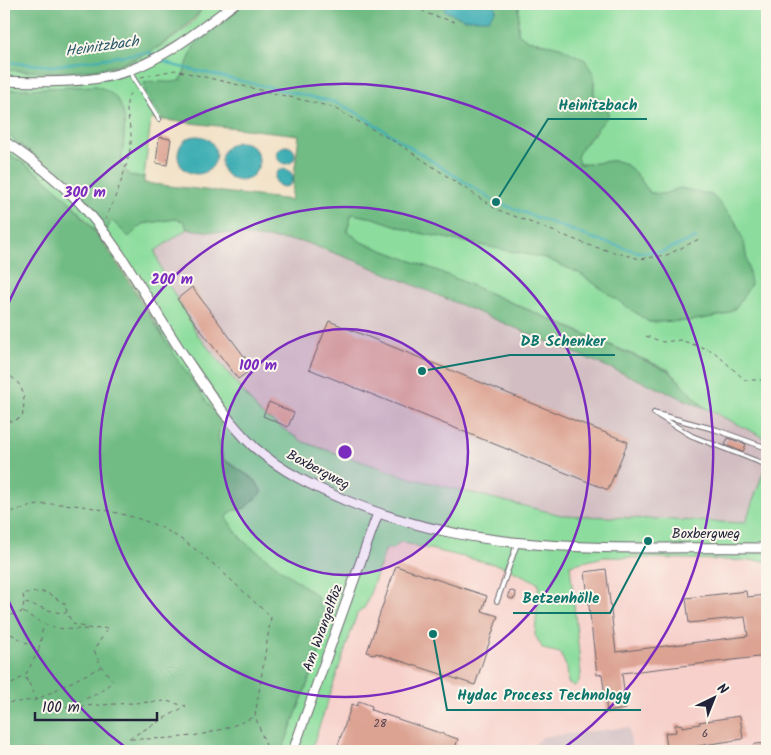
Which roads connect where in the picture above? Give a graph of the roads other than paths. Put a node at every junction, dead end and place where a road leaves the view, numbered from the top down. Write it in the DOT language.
graph roads {
  1 [pos="234,4"];
  2 [pos="131,75"];
  3 [pos="4,81"];
  4 [pos="159,119"];
  5 [pos="4,141"];
  6 [pos="767,448"];
  7 [pos="767,466"];
  8 [pos="378,514"];
  9 [pos="517,544"];
  10 [pos="767,548"];
  11 [pos="497,601"];
  12 [pos="293,751"];
  1 -- 2 [label="street"];
  2 -- 3 [label="street"];
  2 -- 4 [label="lane"];
  5 -- 8 [label="street, Boxbergweg"];
  6 -- 7 [label="lane"];
  8 -- 9 [label="street, Boxbergweg"];
  8 -- 12 [label="street, Am Wrangelflöz"];
  9 -- 10 [label="street, Boxbergweg"];
  9 -- 11 [label="lane"];
}
